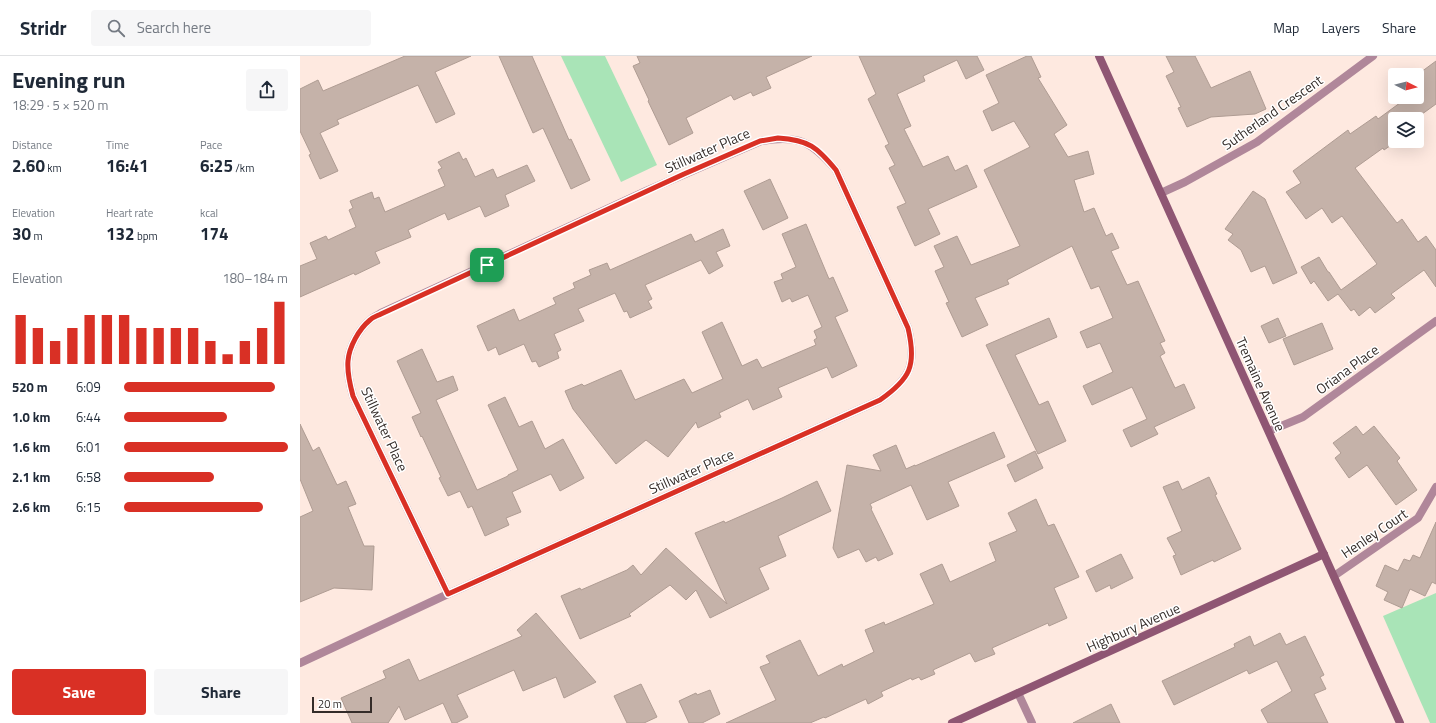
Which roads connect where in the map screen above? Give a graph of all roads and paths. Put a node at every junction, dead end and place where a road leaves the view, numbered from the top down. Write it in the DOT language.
graph roads {
  1 [pos="1099,56"];
  2 [pos="1373,56"];
  3 [pos="1161,193"];
  4 [pos="1436,321"];
  5 [pos="1269,431"];
  6 [pos="1436,487"];
  7 [pos="1324,554"];
  8 [pos="1334,576"];
  9 [pos="448,594"];
  10 [pos="300,663"];
  11 [pos="1018,693"];
  12 [pos="952,723"];
  13 [pos="1032,723"];
  14 [pos="1400,723"];
  1 -- 3 [label="main road, Tremaine Avenue"];
  2 -- 3 [label="street, Sutherland Crescent"];
  3 -- 5 [label="main road, Tremaine Avenue"];
  4 -- 5 [label="street, Oriana Place"];
  5 -- 7 [label="main road, Tremaine Avenue"];
  6 -- 8 [label="street, Henley Court"];
  7 -- 8 [label="main road, Tremaine Avenue"];
  7 -- 11 [label="main road, Highbury Avenue"];
  8 -- 14 [label="main road, Tremaine Avenue"];
  9 -- 9 [label="street, Stillwater Place"];
  9 -- 10 [label="street, Stillwater Place"];
  11 -- 12 [label="main road, Highbury Avenue"];
  11 -- 13 [label="street"];
}
